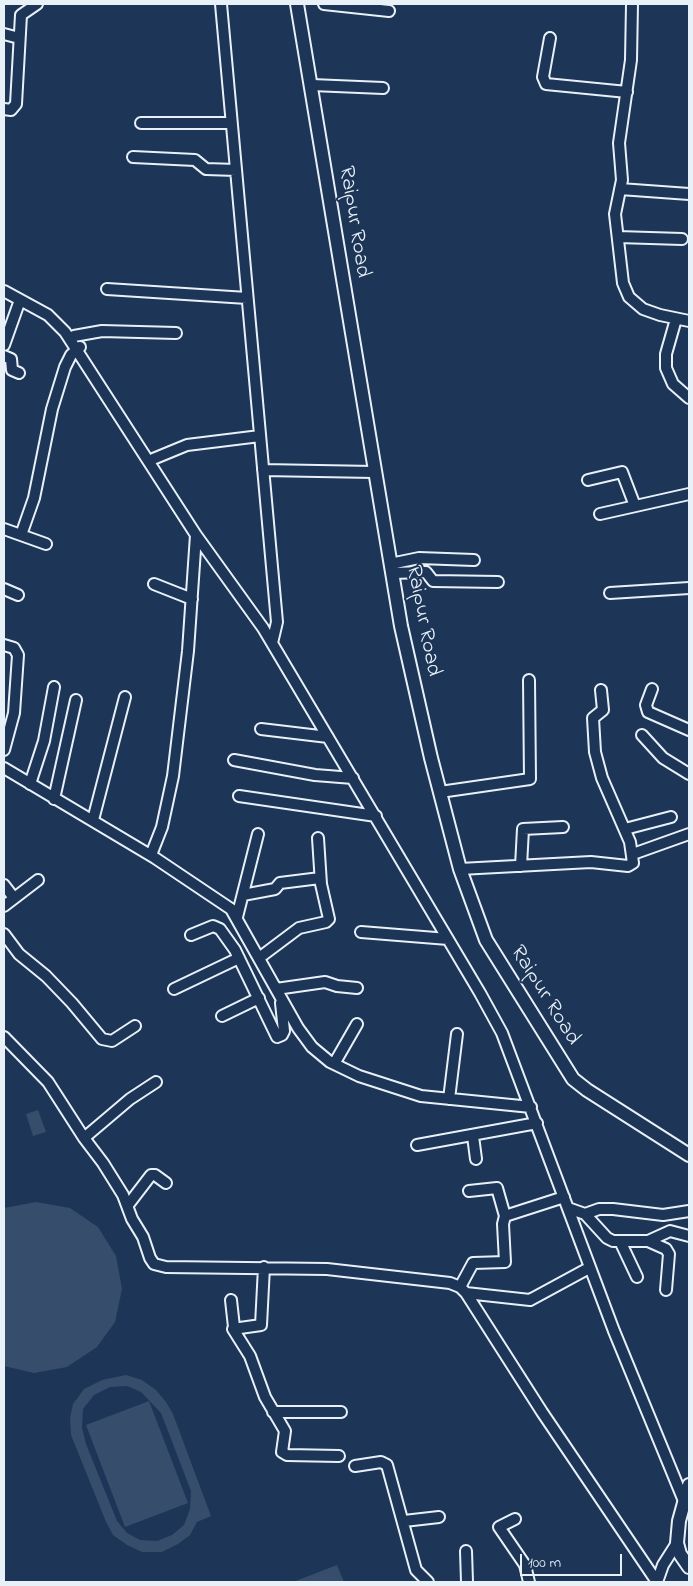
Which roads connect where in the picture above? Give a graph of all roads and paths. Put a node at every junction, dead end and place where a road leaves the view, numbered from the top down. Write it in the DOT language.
graph roads {
  1 [pos="37,4"];
  2 [pos="221,4"];
  3 [pos="297,4"];
  4 [pos="324,4"];
  5 [pos="632,4"];
  6 [pos="389,11"];
  7 [pos="4,34"];
  8 [pos="19,38"];
  9 [pos="550,38"];
  10 [pos="312,85"];
  11 [pos="383,88"];
  12 [pos="627,92"];
  13 [pos="4,109"];
  14 [pos="142,123"];
  15 [pos="230,123"];
  16 [pos="133,157"];
  17 [pos="236,170"];
  18 [pos="620,189"];
  19 [pos="689,194"];
  20 [pos="618,237"];
  21 [pos="682,239"];
  22 [pos="4,285"];
  23 [pos="107,289"];
  24 [pos="4,291"];
  25 [pos="247,298"];
  26 [pos="20,300"];
  27 [pos="676,319"];
  28 [pos="689,321"];
  29 [pos="176,333"];
  30 [pos="74,336"];
  31 [pos="4,345"];
  32 [pos="78,348"];
  33 [pos="4,356"];
  34 [pos="19,373"];
  35 [pos="689,398"];
  36 [pos="260,436"];
  37 [pos="153,459"];
  38 [pos="263,470"];
  39 [pos="374,472"];
  40 [pos="588,480"];
  41 [pos="689,494"];
  42 [pos="635,506"];
  43 [pos="600,514"];
  44 [pos="4,529"];
  45 [pos="21,535"];
  46 [pos="196,535"];
  47 [pos="46,544"];
  48 [pos="474,560"];
  49 [pos="391,569"];
  50 [pos="498,582"];
  51 [pos="154,584"];
  52 [pos="689,588"];
  53 [pos="4,589"];
  54 [pos="610,593"];
  55 [pos="18,595"];
  56 [pos="192,599"];
  57 [pos="263,628"];
  58 [pos="272,643"];
  59 [pos="4,644"];
  60 [pos="529,680"];
  61 [pos="54,688"];
  62 [pos="652,689"];
  63 [pos="601,690"];
  64 [pos="125,697"];
  65 [pos="76,700"];
  66 [pos="261,729"];
  67 [pos="689,730"];
  68 [pos="642,735"];
  69 [pos="328,736"];
  70 [pos="4,750"];
  71 [pos="234,760"];
  72 [pos="4,768"];
  73 [pos="689,774"];
  74 [pos="353,778"];
  75 [pos="30,784"];
  76 [pos="440,792"];
  77 [pos="239,796"];
  78 [pos="54,799"];
  79 [pos="376,816"];
  80 [pos="671,818"];
  81 [pos="93,820"];
  82 [pos="563,827"];
  83 [pos="624,829"];
  84 [pos="258,834"];
  85 [pos="689,834"];
  86 [pos="318,838"];
  87 [pos="633,854"];
  88 [pos="151,855"];
  89 [pos="520,866"];
  90 [pos="460,869"];
  91 [pos="320,878"];
  92 [pos="38,880"];
  93 [pos="4,885"];
  94 [pos="242,895"];
  95 [pos="14,898"];
  96 [pos="4,906"];
  97 [pos="237,917"];
  98 [pos="361,932"];
  99 [pos="4,934"];
  100 [pos="191,935"];
  101 [pos="448,939"];
  102 [pos="239,958"];
  103 [pos="259,958"];
  104 [pos="357,988"];
  105 [pos="174,989"];
  106 [pos="278,993"];
  107 [pos="259,998"];
  108 [pos="222,1016"];
  109 [pos="358,1024"];
  110 [pos="135,1026"];
  111 [pos="457,1034"];
  112 [pos="4,1037"];
  113 [pos="334,1064"];
  114 [pos="156,1082"];
  115 [pos="449,1099"];
  116 [pos="531,1107"];
  117 [pos="537,1123"];
  118 [pos="473,1136"];
  119 [pos="84,1138"];
  120 [pos="417,1145"];
  121 [pos="689,1155"];
  122 [pos="476,1159"];
  123 [pos="166,1183"];
  124 [pos="469,1191"];
  125 [pos="564,1197"];
  126 [pos="128,1205"];
  127 [pos="568,1208"];
  128 [pos="689,1211"];
  129 [pos="585,1214"];
  130 [pos="505,1216"];
  131 [pos="689,1236"];
  132 [pos="620,1241"];
  133 [pos="648,1241"];
  134 [pos="264,1267"];
  135 [pos="589,1268"];
  136 [pos="637,1277"];
  137 [pos="463,1290"];
  138 [pos="666,1290"];
  139 [pos="231,1300"];
  140 [pos="234,1327"];
  141 [pos="273,1412"];
  142 [pos="340,1412"];
  143 [pos="339,1456"];
  144 [pos="355,1466"];
  145 [pos="689,1485"];
  146 [pos="687,1502"];
  147 [pos="439,1517"];
  148 [pos="515,1519"];
  149 [pos="404,1520"];
  150 [pos="677,1542"];
  151 [pos="466,1550"];
  152 [pos="689,1567"];
  153 [pos="428,1582"];
  154 [pos="467,1582"];
  155 [pos="529,1582"];
  156 [pos="657,1582"];
  1 -- 8 [label="street"];
  2 -- 15 [label="street"];
  3 -- 10 [label="main road, Raipur Road"];
  4 -- 6 [label="street"];
  5 -- 12 [label="street"];
  7 -- 8 [label="street"];
  8 -- 13 [label="street"];
  9 -- 12 [label="street"];
  10 -- 11 [label="street"];
  10 -- 39 [label="main road, Raipur Road"];
  12 -- 18 [label="street"];
  14 -- 15 [label="street"];
  15 -- 17 [label="street"];
  16 -- 17 [label="street"];
  17 -- 25 [label="street"];
  18 -- 19 [label="street"];
  18 -- 20 [label="street"];
  20 -- 21 [label="street"];
  20 -- 27 [label="street"];
  22 -- 30 [label="street"];
  23 -- 25 [label="street"];
  24 -- 26 [label="street"];
  25 -- 36 [label="street"];
  26 -- 31 [label="street"];
  26 -- 32 [label="street"];
  27 -- 28 [label="street"];
  27 -- 35 [label="street"];
  29 -- 30 [label="street"];
  30 -- 32 [label="street"];
  32 -- 37 [label="street"];
  32 -- 45 [label="street"];
  32 -- 46 [label="street"];
  33 -- 34 [label="street"];
  36 -- 37 [label="street"];
  36 -- 38 [label="street"];
  37 -- 57 [label="street"];
  38 -- 39 [label="street"];
  38 -- 58 [label="street"];
  39 -- 49 [label="main road, Raipur Road"];
  40 -- 42 [label="street"];
  41 -- 42 [label="street"];
  42 -- 43 [label="street"];
  44 -- 45 [label="street"];
  45 -- 47 [label="street"];
  46 -- 56 [label="street"];
  46 -- 57 [label="street"];
  48 -- 49 [label="street"];
  49 -- 50 [label="street"];
  49 -- 76 [label="main road, Raipur Road"];
  51 -- 56 [label="street"];
  52 -- 54 [label="street"];
  53 -- 55 [label="street"];
  56 -- 88 [label="street"];
  57 -- 58 [label="street"];
  58 -- 69 [label="street"];
  59 -- 70 [label="street"];
  60 -- 76 [label="street"];
  61 -- 75 [label="street"];
  62 -- 67 [label="street"];
  63 -- 83 [label="street"];
  64 -- 81 [label="street"];
  65 -- 78 [label="street"];
  66 -- 69 [label="street"];
  68 -- 73 [label="street"];
  69 -- 74 [label="street"];
  71 -- 74 [label="street"];
  72 -- 75 [label="street"];
  74 -- 79 [label="street"];
  75 -- 78 [label="street"];
  76 -- 90 [label="main road, Raipur Road"];
  77 -- 79 [label="street"];
  78 -- 81 [label="street"];
  79 -- 101 [label="street"];
  80 -- 83 [label="street"];
  81 -- 88 [label="street"];
  82 -- 89 [label="street"];
  83 -- 87 [label="street"];
  84 -- 94 [label="street"];
  85 -- 87 [label="street"];
  86 -- 91 [label="street"];
  87 -- 89 [label="street"];
  88 -- 97 [label="street"];
  89 -- 90 [label="street"];
  90 -- 121 [label="main road, Raipur Road"];
  91 -- 94 [label="street"];
  91 -- 103 [label="street"];
  92 -- 95 [label="street"];
  93 -- 95 [label="street"];
  94 -- 97 [label="street"];
  95 -- 96 [label="street"];
  97 -- 103 [label="street"];
  98 -- 101 [label="street"];
  99 -- 110 [label="street"];
  100 -- 102 [label="street"];
  101 -- 116 [label="street"];
  102 -- 105 [label="street"];
  102 -- 107 [label="street"];
  103 -- 106 [label="street"];
  104 -- 106 [label="street"];
  106 -- 107 [label="street"];
  106 -- 113 [label="street"];
  107 -- 108 [label="street"];
  109 -- 113 [label="street"];
  111 -- 115 [label="street"];
  112 -- 119 [label="street"];
  113 -- 115 [label="street"];
  114 -- 119 [label="street"];
  115 -- 116 [label="street"];
  116 -- 117 [label="street"];
  117 -- 118 [label="street"];
  117 -- 125 [label="street"];
  118 -- 120 [label="street"];
  118 -- 122 [label="street"];
  119 -- 126 [label="street"];
  123 -- 126 [label="street"];
  124 -- 130 [label="street"];
  125 -- 127 [label="street"];
  125 -- 130 [label="street"];
  126 -- 134 [label="street"];
  127 -- 129 [label="street"];
  127 -- 135 [label="street"];
  128 -- 129 [label="street"];
  129 -- 132 [label="street"];
  130 -- 137 [label="street"];
  131 -- 133 [label="street"];
  132 -- 133 [label="street"];
  132 -- 136 [label="street"];
  133 -- 138 [label="street"];
  134 -- 137 [label="street"];
  134 -- 140 [label="street"];
  135 -- 137 [label="street"];
  135 -- 146 [label="street"];
  137 -- 156 [label="street"];
  139 -- 140 [label="street"];
  140 -- 141 [label="street"];
  141 -- 142 [label="street"];
  141 -- 143 [label="street"];
  144 -- 149 [label="street"];
  145 -- 146 [label="main road"];
  146 -- 150 [label="main road"];
  147 -- 149 [label="street"];
  148 -- 155 [label="street"];
  149 -- 153 [label="street"];
  150 -- 152 [label="main road"];
  150 -- 156 [label="street"];
  151 -- 154 [label="street"];
}
